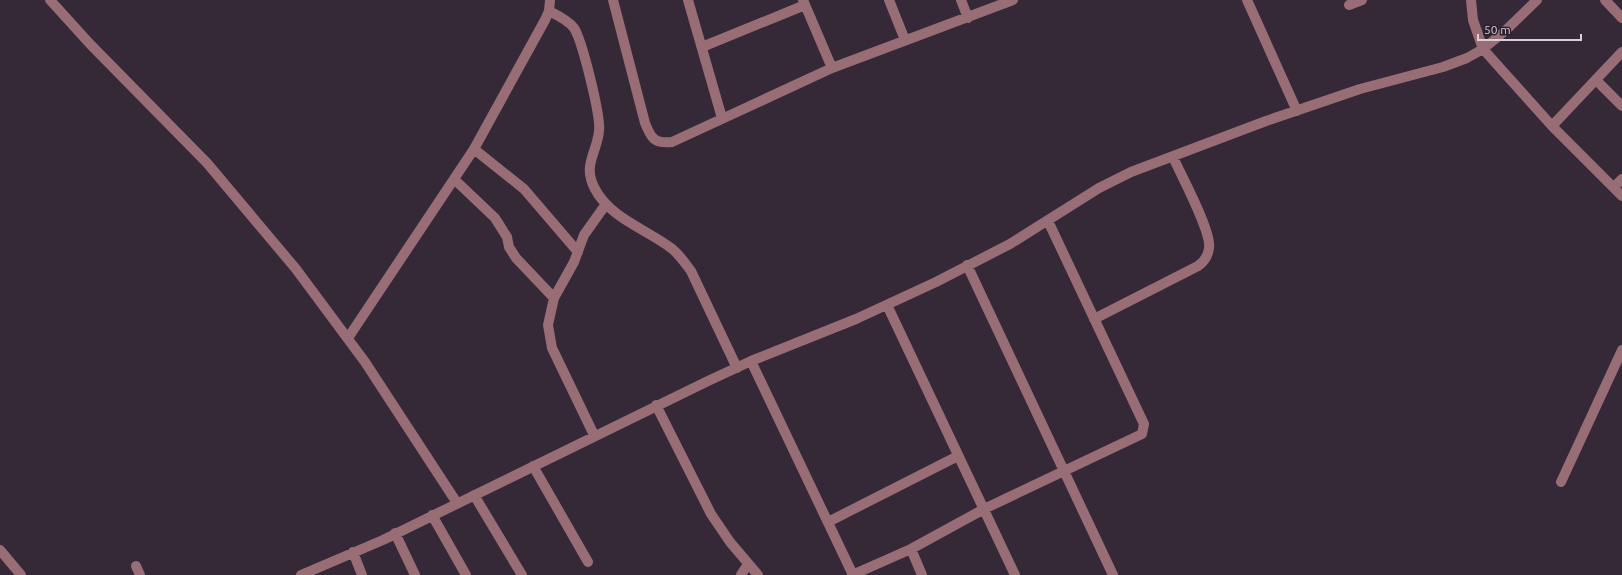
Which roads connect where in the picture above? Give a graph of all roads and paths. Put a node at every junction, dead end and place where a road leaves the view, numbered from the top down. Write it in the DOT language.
graph roads {
  1 [pos="50,0"];
  2 [pos="550,0"];
  3 [pos="613,0"];
  4 [pos="688,0"];
  5 [pos="889,0"];
  6 [pos="961,0"];
  7 [pos="1013,0"];
  8 [pos="1247,0"];
  9 [pos="1362,0"];
  10 [pos="1471,0"];
  11 [pos="1537,0"];
  12 [pos="1605,0"];
  13 [pos="804,2"];
  14 [pos="1349,5"];
  15 [pos="549,11"];
  16 [pos="968,18"];
  17 [pos="1622,18"];
  18 [pos="905,40"];
  19 [pos="702,47"];
  20 [pos="1483,49"];
  21 [pos="1622,52"];
  22 [pos="832,68"];
  23 [pos="1596,80"];
  24 [pos="1622,106"];
  25 [pos="1297,111"];
  26 [pos="722,118"];
  27 [pos="1552,126"];
  28 [pos="474,149"];
  29 [pos="1173,156"];
  30 [pos="454,179"];
  31 [pos="1622,179"];
  32 [pos="1614,188"];
  33 [pos="1622,196"];
  34 [pos="606,204"];
  35 [pos="1048,221"];
  36 [pos="578,252"];
  37 [pos="967,265"];
  38 [pos="554,298"];
  39 [pos="887,305"];
  40 [pos="1094,319"];
  41 [pos="348,338"];
  42 [pos="1622,350"];
  43 [pos="751,361"];
  44 [pos="737,368"];
  45 [pos="656,405"];
  46 [pos="594,435"];
  47 [pos="958,456"];
  48 [pos="533,466"];
  49 [pos="1065,471"];
  50 [pos="1561,482"];
  51 [pos="474,495"];
  52 [pos="457,503"];
  53 [pos="984,509"];
  54 [pos="432,515"];
  55 [pos="828,522"];
  56 [pos="395,533"];
  57 [pos="911,549"];
  58 [pos="0,550"];
  59 [pos="353,552"];
  60 [pos="588,562"];
  61 [pos="748,564"];
  62 [pos="21,575"];
  63 [pos="301,575"];
  64 [pos="362,575"];
  65 [pos="415,575"];
  66 [pos="466,575"];
  67 [pos="522,575"];
  68 [pos="740,575"];
  69 [pos="758,575"];
  70 [pos="853,575"];
  71 [pos="922,575"];
  72 [pos="1015,575"];
  73 [pos="1113,575"];
  1 -- 41 [label="street"];
  2 -- 15 [label="street"];
  3 -- 26 [label="street"];
  4 -- 19 [label="street"];
  5 -- 18 [label="street"];
  6 -- 16 [label="street"];
  7 -- 16 [label="street"];
  8 -- 25 [label="street"];
  9 -- 14 [label="street"];
  10 -- 20 [label="street"];
  11 -- 20 [label="street"];
  12 -- 17 [label="street"];
  13 -- 19 [label="street"];
  13 -- 22 [label="street"];
  15 -- 28 [label="street"];
  15 -- 34 [label="street"];
  16 -- 18 [label="street"];
  18 -- 22 [label="street"];
  19 -- 26 [label="street"];
  20 -- 25 [label="street"];
  20 -- 27 [label="street"];
  21 -- 23 [label="street"];
  22 -- 26 [label="street"];
  23 -- 24 [label="street"];
  23 -- 27 [label="street"];
  25 -- 29 [label="street"];
  27 -- 32 [label="street"];
  28 -- 30 [label="street"];
  28 -- 36 [label="street"];
  29 -- 35 [label="street"];
  29 -- 40 [label="street"];
  30 -- 38 [label="street"];
  30 -- 41 [label="street"];
  31 -- 32 [label="street"];
  32 -- 33 [label="street"];
  34 -- 36 [label="street"];
  34 -- 44 [label="street"];
  35 -- 37 [label="street"];
  35 -- 40 [label="street"];
  36 -- 38 [label="street"];
  37 -- 39 [label="street"];
  37 -- 49 [label="street"];
  38 -- 46 [label="street"];
  39 -- 43 [label="street"];
  39 -- 47 [label="street"];
  40 -- 49 [label="street"];
  41 -- 52 [label="street"];
  42 -- 50 [label="street"];
  43 -- 44 [label="street"];
  43 -- 55 [label="street"];
  44 -- 45 [label="street"];
  45 -- 46 [label="street"];
  45 -- 61 [label="street"];
  46 -- 48 [label="street"];
  47 -- 53 [label="street"];
  47 -- 55 [label="street"];
  48 -- 51 [label="street"];
  48 -- 60 [label="street"];
  49 -- 53 [label="street"];
  49 -- 73 [label="street"];
  51 -- 52 [label="street"];
  51 -- 67 [label="street"];
  52 -- 54 [label="street"];
  53 -- 57 [label="street"];
  53 -- 72 [label="street"];
  54 -- 56 [label="street"];
  54 -- 66 [label="street"];
  55 -- 70 [label="street"];
  56 -- 59 [label="street"];
  56 -- 65 [label="street"];
  57 -- 70 [label="street"];
  57 -- 71 [label="street"];
  58 -- 62 [label="street"];
  59 -- 63 [label="street"];
  59 -- 64 [label="street"];
  61 -- 68 [label="street"];
  61 -- 69 [label="street"];
}
